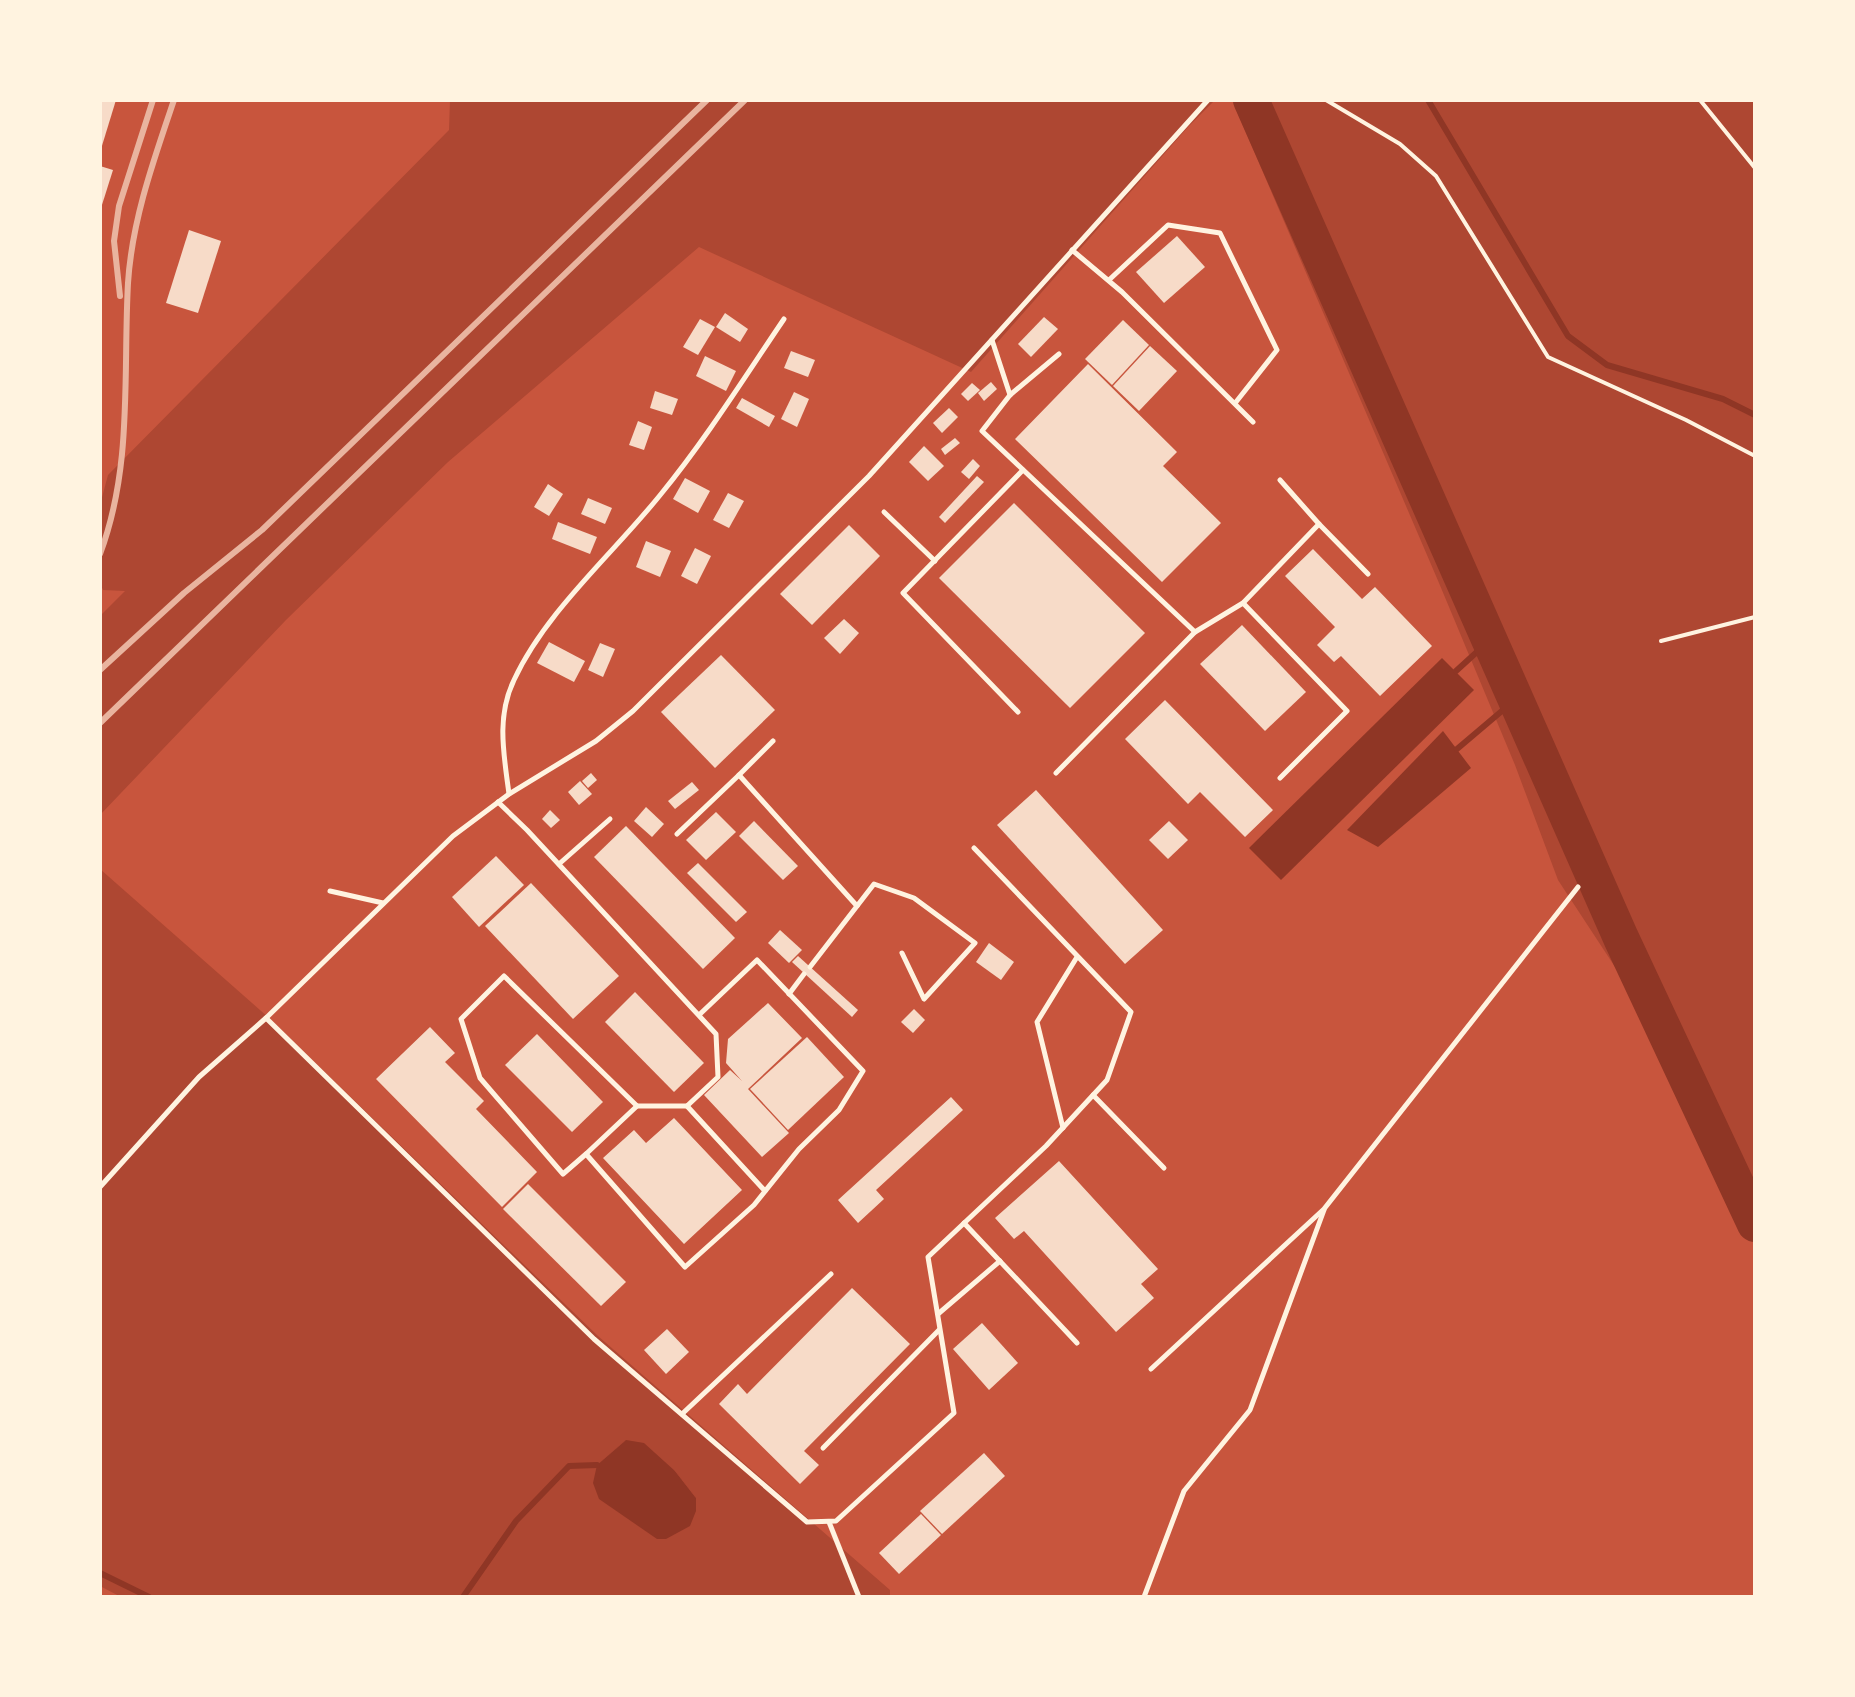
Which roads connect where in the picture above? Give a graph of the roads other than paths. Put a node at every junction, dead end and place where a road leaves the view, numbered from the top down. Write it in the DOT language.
graph roads {
  1 [pos="1206,101"];
  2 [pos="1072,250"];
  3 [pos="1109,280"];
  4 [pos="784,319"];
  5 [pos="992,339"];
  6 [pos="1059,354"];
  7 [pos="1010,395"];
  8 [pos="1236,402"];
  9 [pos="1253,422"];
  10 [pos="1023,470"];
  11 [pos="1280,480"];
  12 [pos="884,512"];
  13 [pos="1319,524"];
  14 [pos="935,561"];
  15 [pos="1368,574"];
  16 [pos="1243,603"];
  17 [pos="1195,632"];
  18 [pos="1018,712"];
  19 [pos="773,741"];
  20 [pos="1056,773"];
  21 [pos="739,775"];
  22 [pos="1280,778"];
  23 [pos="509,794"];
  24 [pos="498,802"];
  25 [pos="610,819"];
  26 [pos="677,834"];
  27 [pos="974,848"];
  28 [pos="559,864"];
  29 [pos="1578,887"];
  30 [pos="330,891"];
  31 [pos="384,903"];
  32 [pos="857,906"];
  33 [pos="902,953"];
  34 [pos="1077,957"];
  35 [pos="810,967"];
  36 [pos="804,974"];
  37 [pos="789,994"];
  38 [pos="699,1015"];
  39 [pos="266,1018"];
  40 [pos="1093,1095"];
  41 [pos="637,1106"];
  42 [pos="687,1106"];
  43 [pos="1063,1128"];
  44 [pos="586,1154"];
  45 [pos="1164,1168"];
  46 [pos="100,1187"];
  47 [pos="765,1191"];
  48 [pos="1324,1209"];
  49 [pos="964,1223"];
  50 [pos="1000,1261"];
  51 [pos="831,1274"];
  52 [pos="938,1314"];
  53 [pos="940,1330"];
  54 [pos="1077,1343"];
  55 [pos="1151,1369"];
  56 [pos="682,1414"];
  57 [pos="823,1448"];
  58 [pos="829,1522"];
  59 [pos="859,1597"];
  60 [pos="1144,1597"];
  1 -- 2 [label="lane"];
  2 -- 3 [label="lane"];
  2 -- 5 [label="lane"];
  3 -- 8 [label="lane"];
  3 -- 8 [label="lane"];
  4 -- 23 [label="lane"];
  5 -- 7 [label="lane"];
  5 -- 23 [label="lane"];
  6 -- 7 [label="lane"];
  7 -- 10 [label="lane"];
  8 -- 9 [label="lane"];
  10 -- 14 [label="lane"];
  10 -- 17 [label="lane"];
  11 -- 13 [label="lane"];
  12 -- 14 [label="lane"];
  13 -- 15 [label="lane"];
  13 -- 16 [label="lane"];
  14 -- 18 [label="lane"];
  16 -- 17 [label="lane"];
  16 -- 22 [label="lane"];
  17 -- 20 [label="lane"];
  19 -- 21 [label="lane"];
  21 -- 26 [label="lane"];
  21 -- 32 [label="lane"];
  23 -- 24 [label="lane"];
  24 -- 28 [label="lane"];
  24 -- 31 [label="lane"];
  25 -- 28 [label="lane"];
  27 -- 34 [label="lane"];
  28 -- 38 [label="lane"];
  29 -- 48 [label="lane"];
  30 -- 31 [label="lane"];
  31 -- 39 [label="lane"];
  32 -- 33 [label="lane"];
  32 -- 35 [label="lane"];
  34 -- 40 [label="lane"];
  34 -- 43 [label="lane"];
  36 -- 37 [label="lane"];
  37 -- 38 [label="lane"];
  37 -- 47 [label="lane"];
  38 -- 42 [label="lane"];
  39 -- 46 [label="lane"];
  39 -- 56 [label="lane"];
  40 -- 43 [label="lane"];
  40 -- 45 [label="lane"];
  41 -- 42 [label="lane"];
  41 -- 44 [label="lane"];
  41 -- 44 [label="lane"];
  42 -- 47 [label="lane"];
  43 -- 49 [label="lane"];
  44 -- 47 [label="lane"];
  48 -- 55 [label="lane"];
  48 -- 60 [label="lane"];
  49 -- 50 [label="lane"];
  49 -- 52 [label="lane"];
  50 -- 52 [label="lane"];
  50 -- 54 [label="lane"];
  51 -- 56 [label="lane"];
  52 -- 53 [label="lane"];
  53 -- 57 [label="lane"];
  53 -- 58 [label="lane"];
  56 -- 58 [label="lane"];
  58 -- 59 [label="lane"];
}
